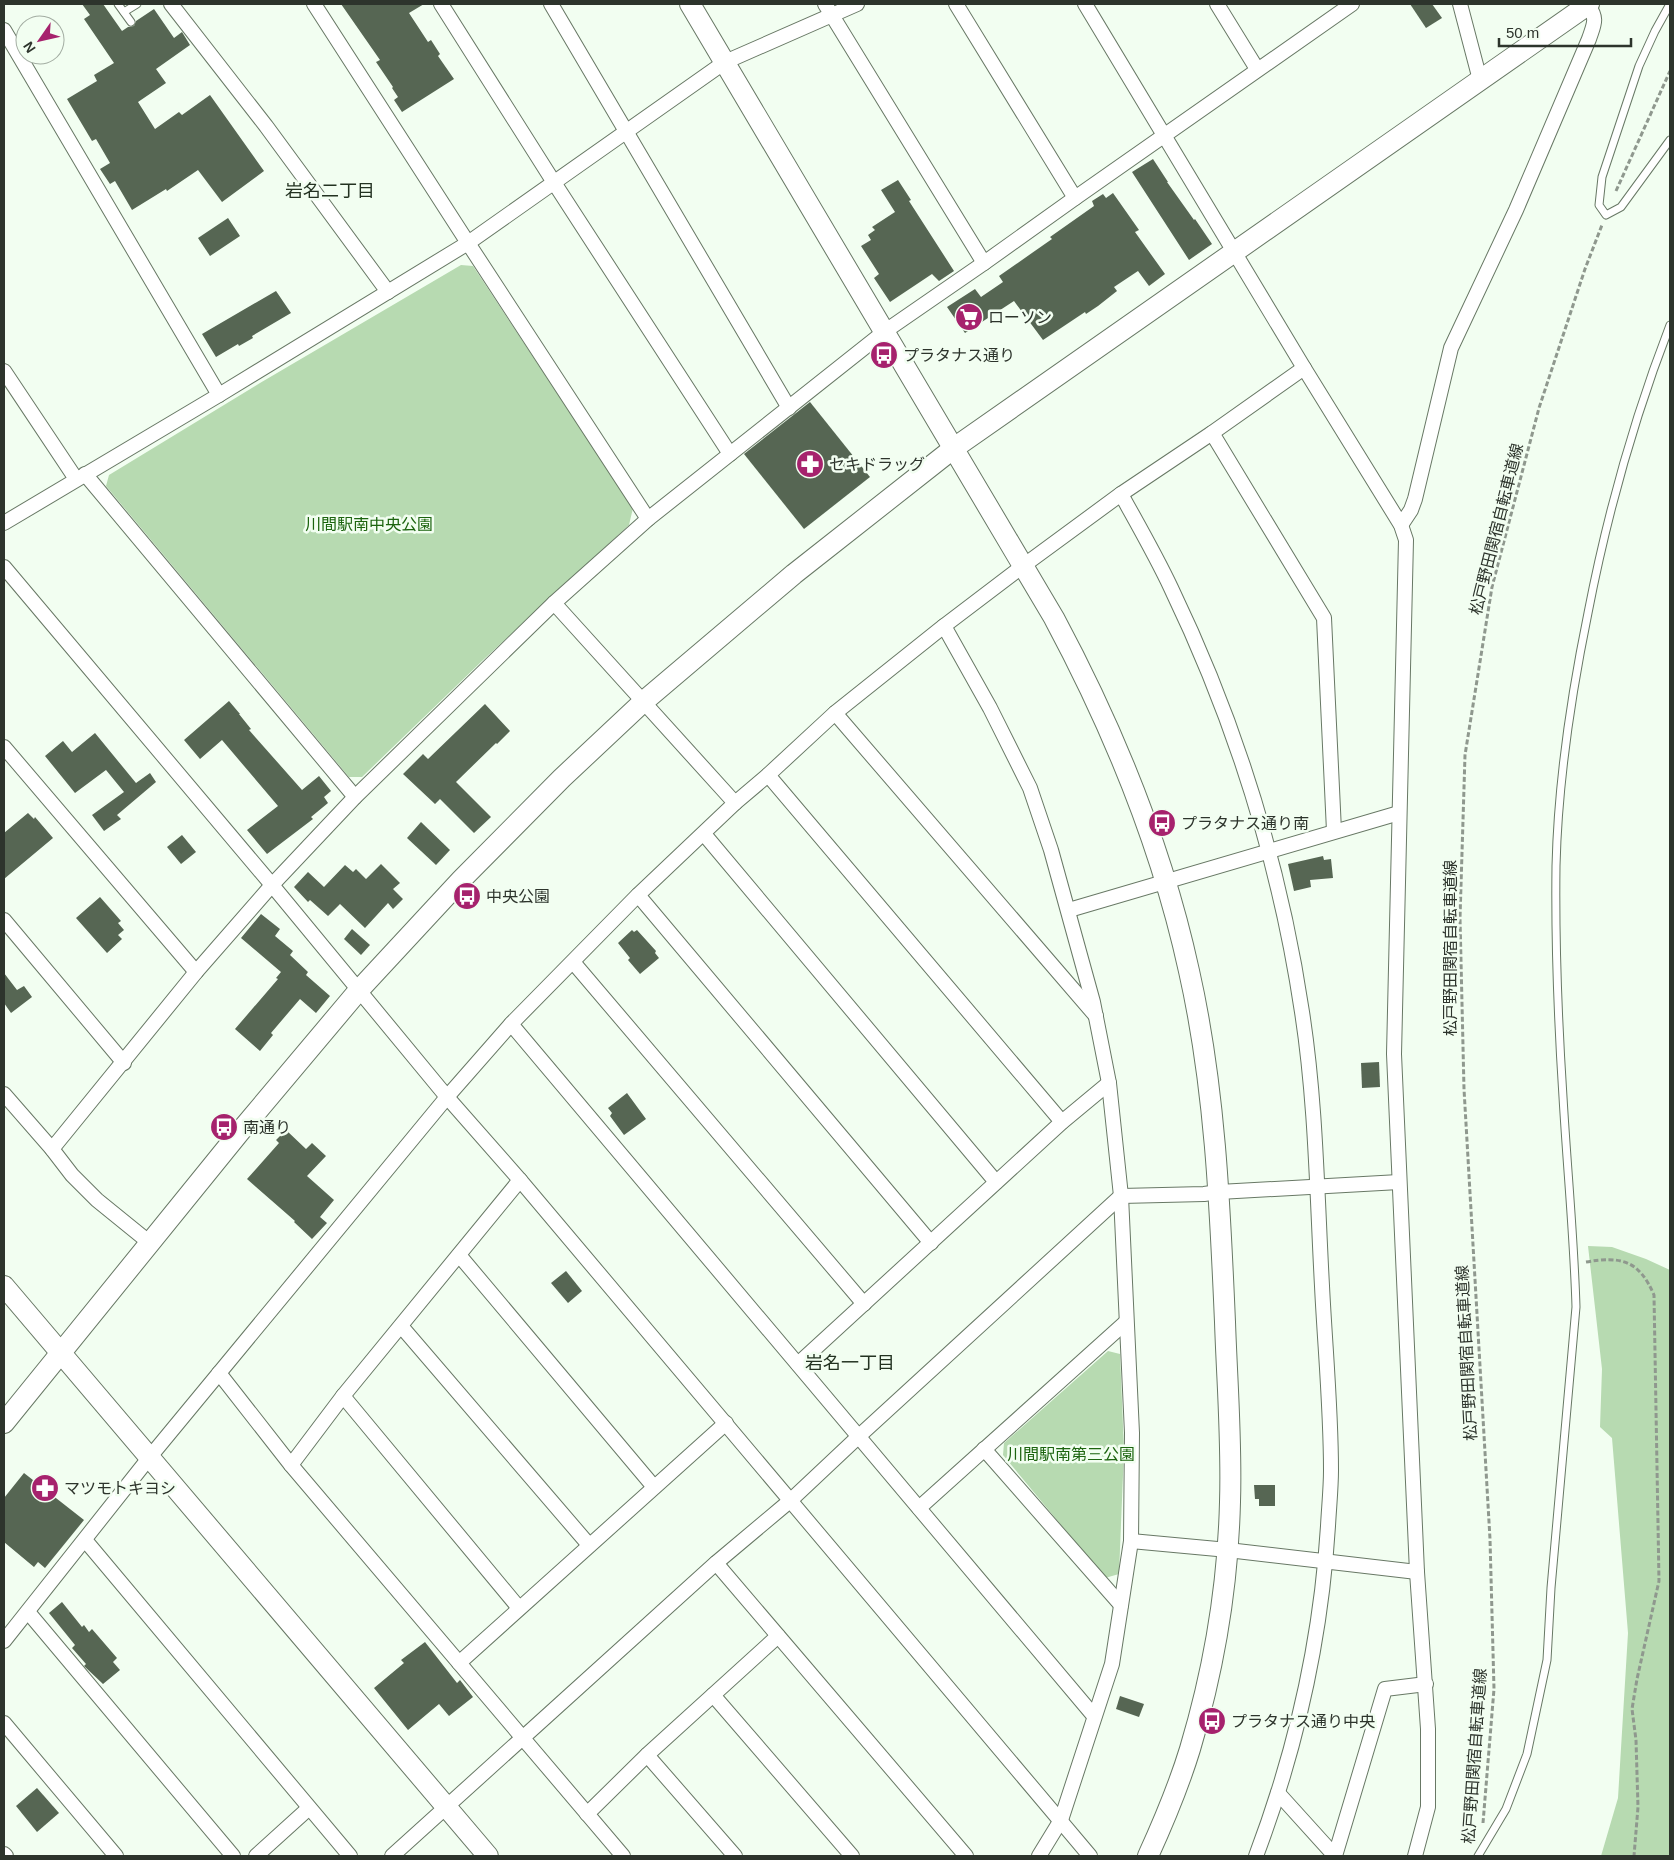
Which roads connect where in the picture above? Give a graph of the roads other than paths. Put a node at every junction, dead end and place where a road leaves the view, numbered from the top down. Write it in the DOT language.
graph roads {
  1 [pos="118,4"];
  2 [pos="137,4"];
  3 [pos="172,4"];
  4 [pos="314,4"];
  5 [pos="441,4"];
  6 [pos="551,4"];
  7 [pos="690,4"];
  8 [pos="857,4"];
  9 [pos="956,4"];
  10 [pos="1085,4"];
  11 [pos="1217,4"];
  12 [pos="1352,4"];
  13 [pos="1460,4"];
  14 [pos="1589,4"];
  15 [pos="1670,4"];
  16 [pos="828,9"];
  17 [pos="124,12"];
  18 [pos="131,22"];
  19 [pos="4,30"];
  20 [pos="725,62"];
  21 [pos="1257,69"];
  22 [pos="1480,80"];
  23 [pos="626,131"];
  24 [pos="1165,135"];
  25 [pos="1670,140"];
  26 [pos="553,182"];
  27 [pos="1075,198"];
  28 [pos="468,243"];
  29 [pos="1235,251"];
  30 [pos="984,263"];
  31 [pos="388,292"];
  32 [pos="1670,325"];
  33 [pos="884,332"];
  34 [pos="1304,368"];
  35 [pos="4,371"];
  36 [pos="219,395"];
  37 [pos="789,408"];
  38 [pos="1212,433"];
  39 [pos="954,448"];
  40 [pos="730,454"];
  41 [pos="81,476"];
  42 [pos="1121,494"];
  43 [pos="648,519"];
  44 [pos="4,523"];
  45 [pos="1401,525"];
  46 [pos="1022,566"];
  47 [pos="4,567"];
  48 [pos="554,604"];
  49 [pos="944,626"];
  50 [pos="643,702"];
  51 [pos="836,713"];
  52 [pos="4,747"];
  53 [pos="768,775"];
  54 [pos="355,797"];
  55 [pos="735,803"];
  56 [pos="1399,813"];
  57 [pos="1334,831"];
  58 [pos="704,834"];
  59 [pos="1268,852"];
  60 [pos="1167,882"];
  61 [pos="272,885"];
  62 [pos="638,895"];
  63 [pos="1069,910"];
  64 [pos="4,920"];
  65 [pos="573,962"];
  66 [pos="196,972"];
  67 [pos="359,990"];
  68 [pos="1096,1017"];
  69 [pos="511,1024"];
  70 [pos="124,1063"];
  71 [pos="1109,1082"];
  72 [pos="4,1094"];
  73 [pos="447,1097"];
  74 [pos="1062,1122"];
  75 [pos="52,1150"];
  76 [pos="520,1180"];
  77 [pos="996,1182"];
  78 [pos="1399,1182"];
  79 [pos="1317,1186"];
  80 [pos="1219,1192"];
  81 [pos="1121,1196"];
  82 [pos="931,1242"];
  83 [pos="150,1243"];
  84 [pos="459,1255"];
  85 [pos="4,1286"];
  86 [pos="864,1304"];
  87 [pos="1126,1322"];
  88 [pos="401,1326"];
  89 [pos="60,1353"];
  90 [pos="798,1364"];
  91 [pos="219,1374"];
  92 [pos="343,1396"];
  93 [pos="4,1423"];
  94 [pos="726,1423"];
  95 [pos="858,1436"];
  96 [pos="984,1449"];
  97 [pos="149,1458"];
  98 [pos="291,1465"];
  99 [pos="654,1487"];
  100 [pos="791,1500"];
  101 [pos="919,1508"];
  102 [pos="85,1540"];
  103 [pos="1131,1541"];
  104 [pos="589,1545"];
  105 [pos="1228,1550"];
  106 [pos="1326,1562"];
  107 [pos="716,1563"];
  108 [pos="1417,1572"];
  109 [pos="1121,1605"];
  110 [pos="519,1608"];
  111 [pos="28,1612"];
  112 [pos="778,1636"];
  113 [pos="4,1641"];
  114 [pos="459,1663"];
  115 [pos="1426,1684"];
  116 [pos="713,1695"];
  117 [pos="1094,1716"];
  118 [pos="4,1724"];
  119 [pos="523,1738"];
  120 [pos="647,1755"];
  121 [pos="1278,1793"];
  122 [pos="447,1807"];
  123 [pos="309,1808"];
  124 [pos="587,1814"];
  125 [pos="1060,1820"];
  126 [pos="1479,1853"];
  127 [pos="116,1856"];
  128 [pos="233,1856"];
  129 [pos="256,1856"];
  130 [pos="350,1856"];
  131 [pos="392,1856"];
  132 [pos="488,1856"];
  133 [pos="622,1856"];
  134 [pos="735,1856"];
  135 [pos="852,1856"];
  136 [pos="966,1856"];
  137 [pos="1039,1856"];
  138 [pos="1090,1856"];
  139 [pos="1148,1856"];
  140 [pos="1256,1856"];
  141 [pos="1415,1856"];
  1 -- 17 [label="lane"];
  2 -- 17 [label="lane"];
  3 -- 31 [label="street"];
  4 -- 28 [label="street"];
  5 -- 26 [label="street"];
  6 -- 23 [label="street"];
  7 -- 20 [label="street"];
  8 -- 16 [label="street"];
  9 -- 27 [label="street"];
  10 -- 24 [label="street"];
  11 -- 21 [label="street"];
  12 -- 21 [label="street"];
  13 -- 22 [label="street"];
  14 -- 22 [label="street"];
  14 -- 45 [label="street"];
  15 -- 25 [label="lane"];
  16 -- 20 [label="street"];
  16 -- 30 [label="street"];
  17 -- 18 [label="lane"];
  19 -- 36 [label="street"];
  20 -- 23 [label="street"];
  20 -- 33 [label="street"];
  21 -- 24 [label="street"];
  22 -- 29 [label="street"];
  23 -- 26 [label="street"];
  23 -- 37 [label="street"];
  24 -- 27 [label="street"];
  24 -- 29 [label="street"];
  26 -- 28 [label="street"];
  26 -- 40 [label="street"];
  27 -- 30 [label="street"];
  28 -- 31 [label="street"];
  28 -- 43 [label="street"];
  29 -- 34 [label="street"];
  29 -- 39 [label="street"];
  30 -- 33 [label="street"];
  31 -- 36 [label="street"];
  32 -- 126 [label="lane"];
  33 -- 37 [label="street"];
  33 -- 39 [label="street"];
  34 -- 38 [label="street"];
  34 -- 45 [label="street"];
  35 -- 41 [label="street"];
  36 -- 41 [label="street"];
  37 -- 40 [label="street"];
  38 -- 42 [label="street"];
  38 -- 57 [label="street"];
  39 -- 46 [label="street"];
  39 -- 50 [label="street"];
  40 -- 43 [label="street"];
  41 -- 44 [label="street"];
  41 -- 54 [label="street"];
  42 -- 46 [label="street"];
  42 -- 59 [label="street"];
  43 -- 48 [label="street"];
  45 -- 56 [label="street"];
  46 -- 49 [label="street"];
  46 -- 60 [label="street"];
  47 -- 61 [label="street"];
  48 -- 50 [label="street"];
  48 -- 54 [label="street"];
  49 -- 51 [label="street"];
  49 -- 63 [label="street"];
  50 -- 55 [label="street"];
  50 -- 67 [label="street"];
  51 -- 53 [label="street"];
  51 -- 68 [label="street"];
  52 -- 66 [label="street"];
  53 -- 55 [label="street"];
  53 -- 74 [label="street"];
  54 -- 61 [label="street"];
  55 -- 58 [label="street"];
  56 -- 57 [label="street"];
  56 -- 78 [label="street"];
  57 -- 59 [label="street"];
  58 -- 62 [label="street"];
  58 -- 77 [label="street"];
  59 -- 60 [label="street"];
  59 -- 79 [label="street"];
  60 -- 63 [label="street"];
  60 -- 80 [label="street"];
  61 -- 66 [label="street"];
  61 -- 67 [label="street"];
  62 -- 65 [label="street"];
  62 -- 82 [label="street"];
  63 -- 68 [label="street"];
  64 -- 70 [label="street"];
  65 -- 69 [label="street"];
  65 -- 86 [label="street"];
  66 -- 70 [label="street"];
  67 -- 73 [label="street"];
  67 -- 83 [label="street"];
  68 -- 71 [label="street"];
  69 -- 73 [label="street"];
  69 -- 90 [label="street"];
  70 -- 75 [label="street"];
  71 -- 74 [label="street"];
  71 -- 81 [label="street"];
  72 -- 75 [label="street"];
  73 -- 76 [label="street"];
  73 -- 91 [label="street"];
  74 -- 77 [label="street"];
  75 -- 83 [label="street"];
  76 -- 84 [label="street"];
  76 -- 94 [label="street"];
  77 -- 82 [label="street"];
  78 -- 79 [label="street"];
  78 -- 108 [label="street"];
  79 -- 80 [label="street"];
  79 -- 106 [label="street"];
  80 -- 81 [label="street"];
  80 -- 105 [label="street"];
  81 -- 87 [label="street"];
  81 -- 95 [label="street"];
  82 -- 86 [label="street"];
  83 -- 89 [label="street"];
  84 -- 88 [label="street"];
  84 -- 99 [label="street"];
  85 -- 89 [label="street"];
  86 -- 90 [label="street"];
  87 -- 96 [label="street"];
  87 -- 103 [label="street"];
  88 -- 92 [label="street"];
  88 -- 104 [label="street"];
  89 -- 93 [label="street"];
  89 -- 97 [label="street"];
  90 -- 95 [label="street"];
  91 -- 97 [label="street"];
  91 -- 98 [label="street"];
  92 -- 98 [label="street"];
  92 -- 110 [label="street"];
  94 -- 99 [label="street"];
  94 -- 100 [label="street"];
  95 -- 100 [label="street"];
  95 -- 101 [label="street"];
  96 -- 101 [label="street"];
  96 -- 109 [label="street"];
  97 -- 102 [label="street"];
  97 -- 122 [label="street"];
  98 -- 114 [label="street"];
  99 -- 104 [label="street"];
  100 -- 107 [label="street"];
  100 -- 125 [label="street"];
  101 -- 117 [label="street"];
  102 -- 111 [label="street"];
  102 -- 123 [label="street"];
  103 -- 105 [label="street"];
  103 -- 109 [label="street"];
  104 -- 110 [label="street"];
  105 -- 106 [label="street"];
  105 -- 139 [label="street"];
  106 -- 108 [label="street"];
  106 -- 121 [label="street"];
  107 -- 112 [label="street"];
  107 -- 119 [label="street"];
  108 -- 115 [label="street"];
  109 -- 117 [label="street"];
  110 -- 114 [label="street"];
  111 -- 113 [label="street"];
  111 -- 128 [label="street"];
  112 -- 116 [label="street"];
  112 -- 136 [label="street"];
  114 -- 119 [label="street"];
  115 -- 121 [label="street"];
  115 -- 141 [label="street"];
  116 -- 120 [label="street"];
  116 -- 135 [label="street"];
  117 -- 125 [label="street"];
  118 -- 127 [label="street"];
  119 -- 122 [label="street"];
  119 -- 124 [label="street"];
  120 -- 124 [label="street"];
  120 -- 134 [label="street"];
  121 -- 140 [label="street"];
  122 -- 131 [label="street"];
  122 -- 132 [label="street"];
  123 -- 129 [label="street"];
  123 -- 130 [label="street"];
  124 -- 133 [label="street"];
  125 -- 137 [label="street"];
  125 -- 138 [label="street"];
}
